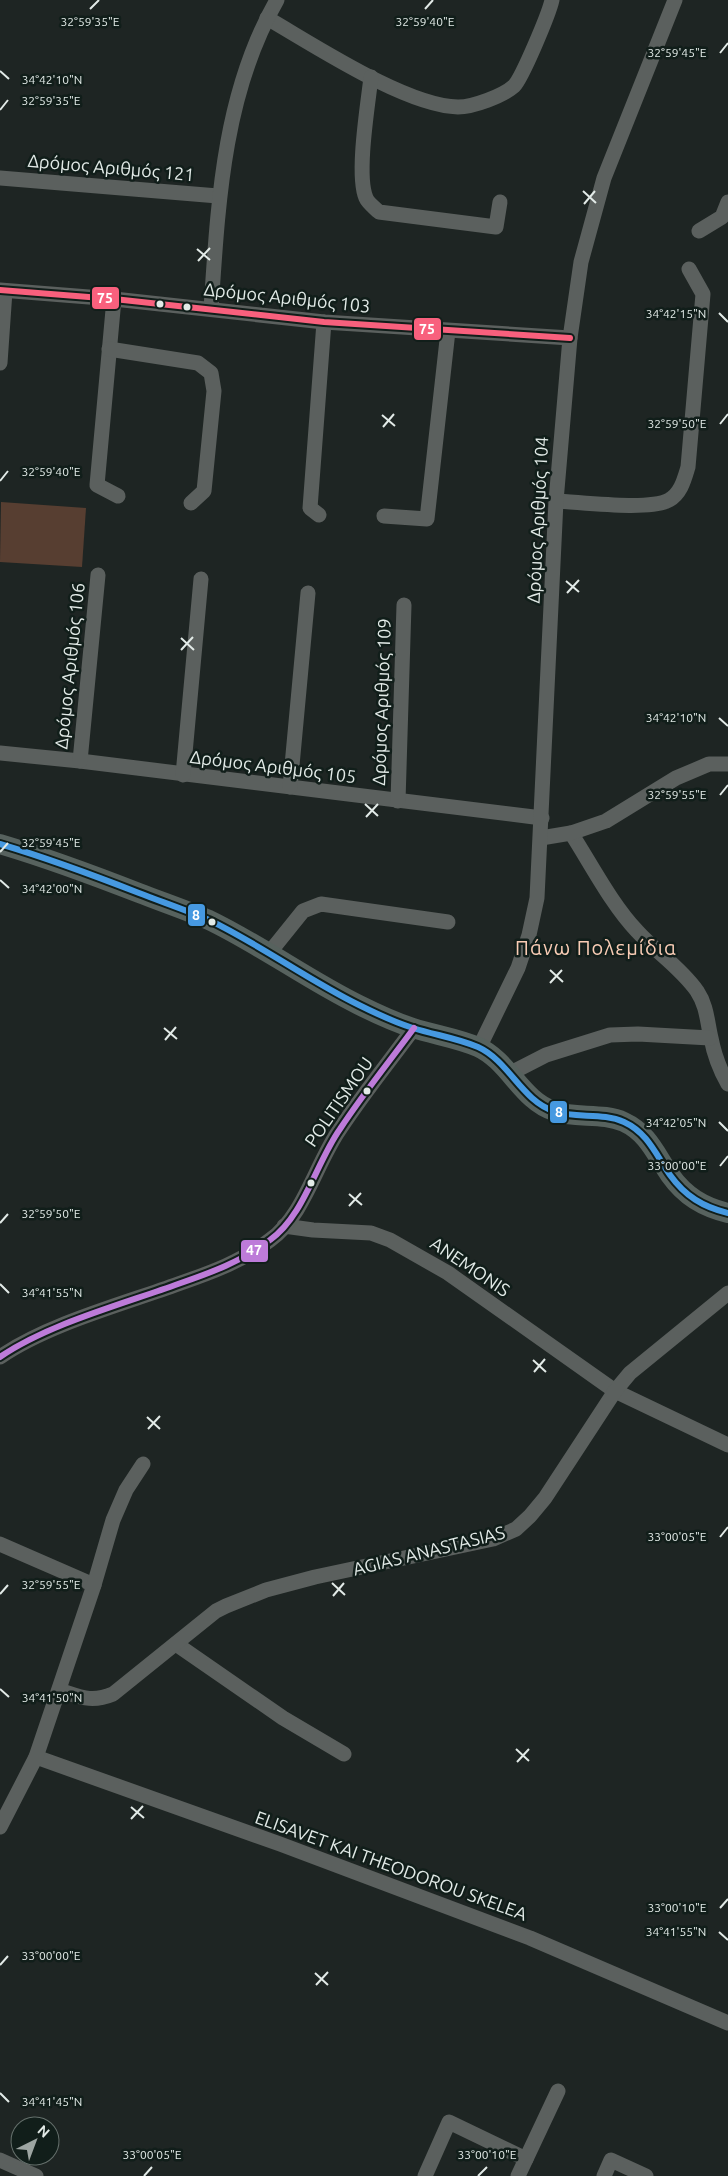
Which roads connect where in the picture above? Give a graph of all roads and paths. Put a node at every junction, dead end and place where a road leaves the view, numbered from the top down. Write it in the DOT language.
graph roads {
  1 [pos="277,0"];
  2 [pos="552,0"];
  3 [pos="675,0"];
  4 [pos="267,18"];
  5 [pos="371,77"];
  6 [pos="0,178"];
  7 [pos="218,196"];
  8 [pos="500,202"];
  9 [pos="728,202"];
  10 [pos="699,231"];
  11 [pos="689,269"];
  12 [pos="2,290"];
  13 [pos="114,299"];
  14 [pos="211,309"];
  15 [pos="324,322"];
  16 [pos="448,331"];
  17 [pos="570,338"];
  18 [pos="109,349"];
  19 [pos="0,363"];
  20 [pos="118,496"];
  21 [pos="556,501"];
  22 [pos="191,503"];
  23 [pos="319,515"];
  24 [pos="384,516"];
  25 [pos="98,575"];
  26 [pos="201,579"];
  27 [pos="308,593"];
  28 [pos="404,605"];
  29 [pos="0,753"];
  30 [pos="80,761"];
  31 [pos="728,764"];
  32 [pos="183,775"];
  33 [pos="290,787"];
  34 [pos="398,801"];
  35 [pos="542,818"];
  36 [pos="571,833"];
  37 [pos="541,838"];
  38 [pos="0,844"];
  39 [pos="448,922"];
  40 [pos="270,952"];
  41 [pos="414,1028"];
  42 [pos="710,1038"];
  43 [pos="479,1048"];
  44 [pos="511,1073"];
  45 [pos="728,1084"];
  46 [pos="728,1213"];
  47 [pos="284,1226"];
  48 [pos="728,1293"];
  49 [pos="0,1357"];
  50 [pos="615,1390"];
  51 [pos="728,1445"];
  52 [pos="143,1464"];
  53 [pos="0,1544"];
  54 [pos="94,1585"];
  55 [pos="176,1644"];
  56 [pos="59,1690"];
  57 [pos="344,1754"];
  58 [pos="36,1757"];
  59 [pos="0,1827"];
  60 [pos="728,2023"];
  61 [pos="558,2090"];
  62 [pos="526,2159"];
  63 [pos="0,2160"];
  64 [pos="36,2176"];
  65 [pos="425,2176"];
  66 [pos="518,2176"];
  67 [pos="604,2176"];
  68 [pos="646,2176"];
  1 -- 4 [label="street"];
  2 -- 5 [label="street"];
  3 -- 17 [label="street, Δρόμος Αριθμός 104"];
  4 -- 5 [label="street"];
  4 -- 7 [label="street"];
  5 -- 8 [label="street"];
  6 -- 7 [label="street, Δρόμος Αριθμός 121"];
  7 -- 14 [label="street"];
  9 -- 10 [label="street"];
  11 -- 21 [label="street"];
  12 -- 13 [label="street, Δρόμος Αριθμός 103"];
  12 -- 19 [label="street"];
  13 -- 14 [label="street, Δρόμος Αριθμός 103"];
  13 -- 18 [label="street"];
  14 -- 15 [label="street, Δρόμος Αριθμός 103"];
  15 -- 16 [label="street, Δρόμος Αριθμός 103"];
  15 -- 23 [label="street"];
  16 -- 17 [label="street, Δρόμος Αριθμός 103"];
  16 -- 24 [label="street"];
  17 -- 21 [label="street, Δρόμος Αριθμός 104"];
  18 -- 20 [label="street"];
  18 -- 22 [label="street"];
  21 -- 35 [label="street, Δρόμος Αριθμός 104"];
  25 -- 30 [label="street, Δρόμος Αριθμός 106"];
  26 -- 32 [label="street"];
  27 -- 33 [label="street"];
  28 -- 34 [label="street, Δρόμος Αριθμός 109"];
  29 -- 30 [label="street, Δρόμος Αριθμός 105"];
  30 -- 32 [label="street, Δρόμος Αριθμός 105"];
  31 -- 36 [label="street"];
  32 -- 33 [label="street, Δρόμος Αριθμός 105"];
  33 -- 34 [label="street, Δρόμος Αριθμός 105"];
  34 -- 35 [label="street, Δρόμος Αριθμός 105"];
  35 -- 37 [label="street, Δρόμος Αριθμός 104"];
  36 -- 37 [label="street"];
  36 -- 42 [label="street"];
  37 -- 43 [label="street, Δρόμος Αριθμός 104"];
  38 -- 40 [label="main road"];
  39 -- 40 [label="street"];
  40 -- 41 [label="main road"];
  41 -- 43 [label="main road"];
  41 -- 47 [label="street, POLITISMOU"];
  42 -- 44 [label="street"];
  42 -- 45 [label="street"];
  43 -- 44 [label="main road"];
  44 -- 46 [label="main road"];
  47 -- 49 [label="street, POLITISMOU"];
  47 -- 50 [label="street, ANEMONIS"];
  48 -- 50 [label="street, AGIAS ANASTASIAS"];
  50 -- 51 [label="street, ANEMONIS"];
  50 -- 55 [label="street, AGIAS ANASTASIAS"];
  52 -- 54 [label="street"];
  53 -- 54 [label="street"];
  54 -- 56 [label="street"];
  55 -- 56 [label="street, AGIAS ANASTASIAS"];
  55 -- 57 [label="street"];
  56 -- 58 [label="street"];
  58 -- 59 [label="street"];
  58 -- 60 [label="street, ELISAVET KAI THEODOROU SKELEA"];
  61 -- 62 [label="street"];
  62 -- 65 [label="street"];
  62 -- 66 [label="street"];
  63 -- 64 [label="street"];
  67 -- 68 [label="street"];
}
